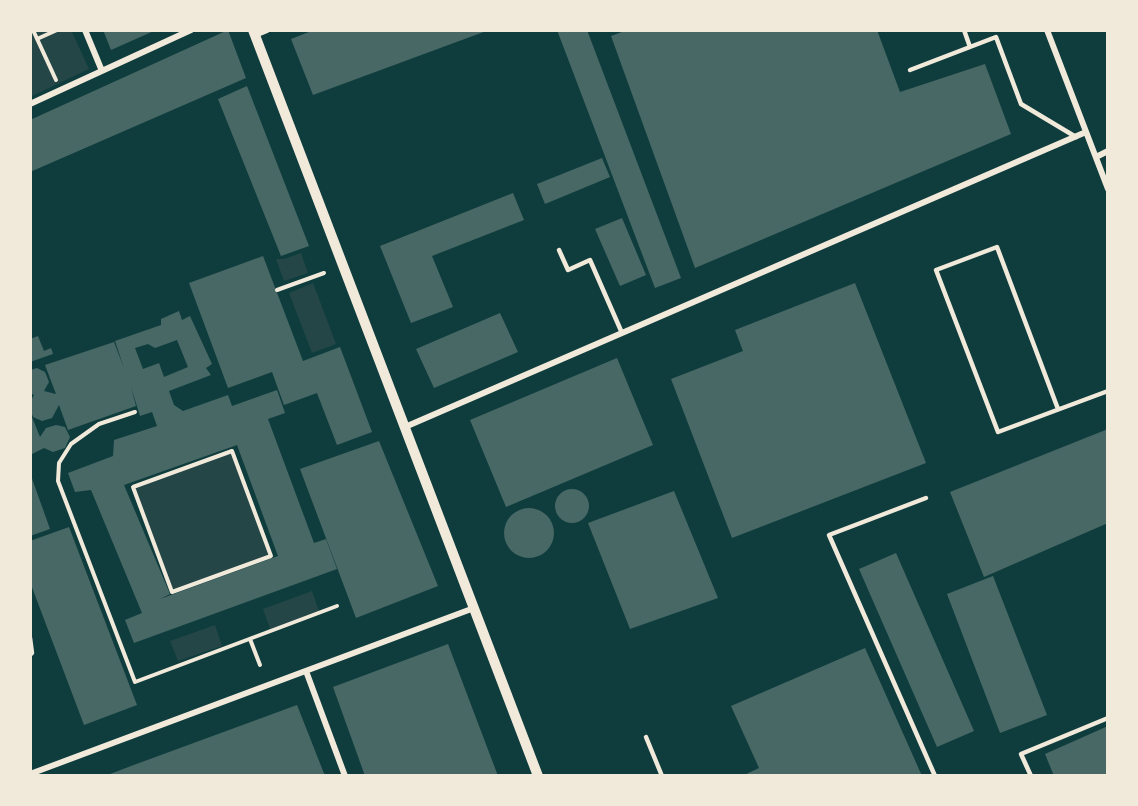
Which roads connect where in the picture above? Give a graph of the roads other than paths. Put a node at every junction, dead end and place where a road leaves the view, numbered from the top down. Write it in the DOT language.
graph roads {
  1 [pos="85,30"];
  2 [pos="191,30"];
  3 [pos="267,30"];
  4 [pos="964,30"];
  5 [pos="1047,30"];
  6 [pos="254,32"];
  7 [pos="970,47"];
  8 [pos="910,70"];
  9 [pos="102,71"];
  10 [pos="30,104"];
  11 [pos="1086,132"];
  12 [pos="1076,137"];
  13 [pos="1108,152"];
  14 [pos="1096,157"];
  15 [pos="1108,189"];
  16 [pos="559,250"];
  17 [pos="622,333"];
  18 [pos="1108,390"];
  19 [pos="1058,409"];
  20 [pos="405,427"];
  21 [pos="926,498"];
  22 [pos="474,608"];
  23 [pos="30,638"];
  24 [pos="30,655"];
  25 [pos="306,671"];
  26 [pos="1108,718"];
  27 [pos="646,737"];
  28 [pos="30,774"];
  29 [pos="345,776"];
  30 [pos="538,776"];
  31 [pos="662,776"];
  32 [pos="935,776"];
  33 [pos="1031,776"];
  1 -- 9 [label="street"];
  2 -- 9 [label="street"];
  3 -- 6 [label="street"];
  4 -- 7 [label="lane"];
  5 -- 11 [label="street"];
  6 -- 20 [label="street"];
  7 -- 8 [label="lane"];
  7 -- 12 [label="lane"];
  9 -- 10 [label="street"];
  11 -- 12 [label="street"];
  11 -- 14 [label="street"];
  12 -- 17 [label="street"];
  13 -- 14 [label="street"];
  14 -- 15 [label="street"];
  16 -- 17 [label="lane"];
  17 -- 20 [label="street"];
  18 -- 19 [label="lane"];
  19 -- 19 [label="lane"];
  20 -- 22 [label="street"];
  21 -- 32 [label="lane"];
  22 -- 25 [label="street"];
  22 -- 30 [label="street"];
  23 -- 24 [label="lane"];
  25 -- 28 [label="street"];
  25 -- 29 [label="street"];
  26 -- 33 [label="lane"];
  27 -- 31 [label="lane"];
}
